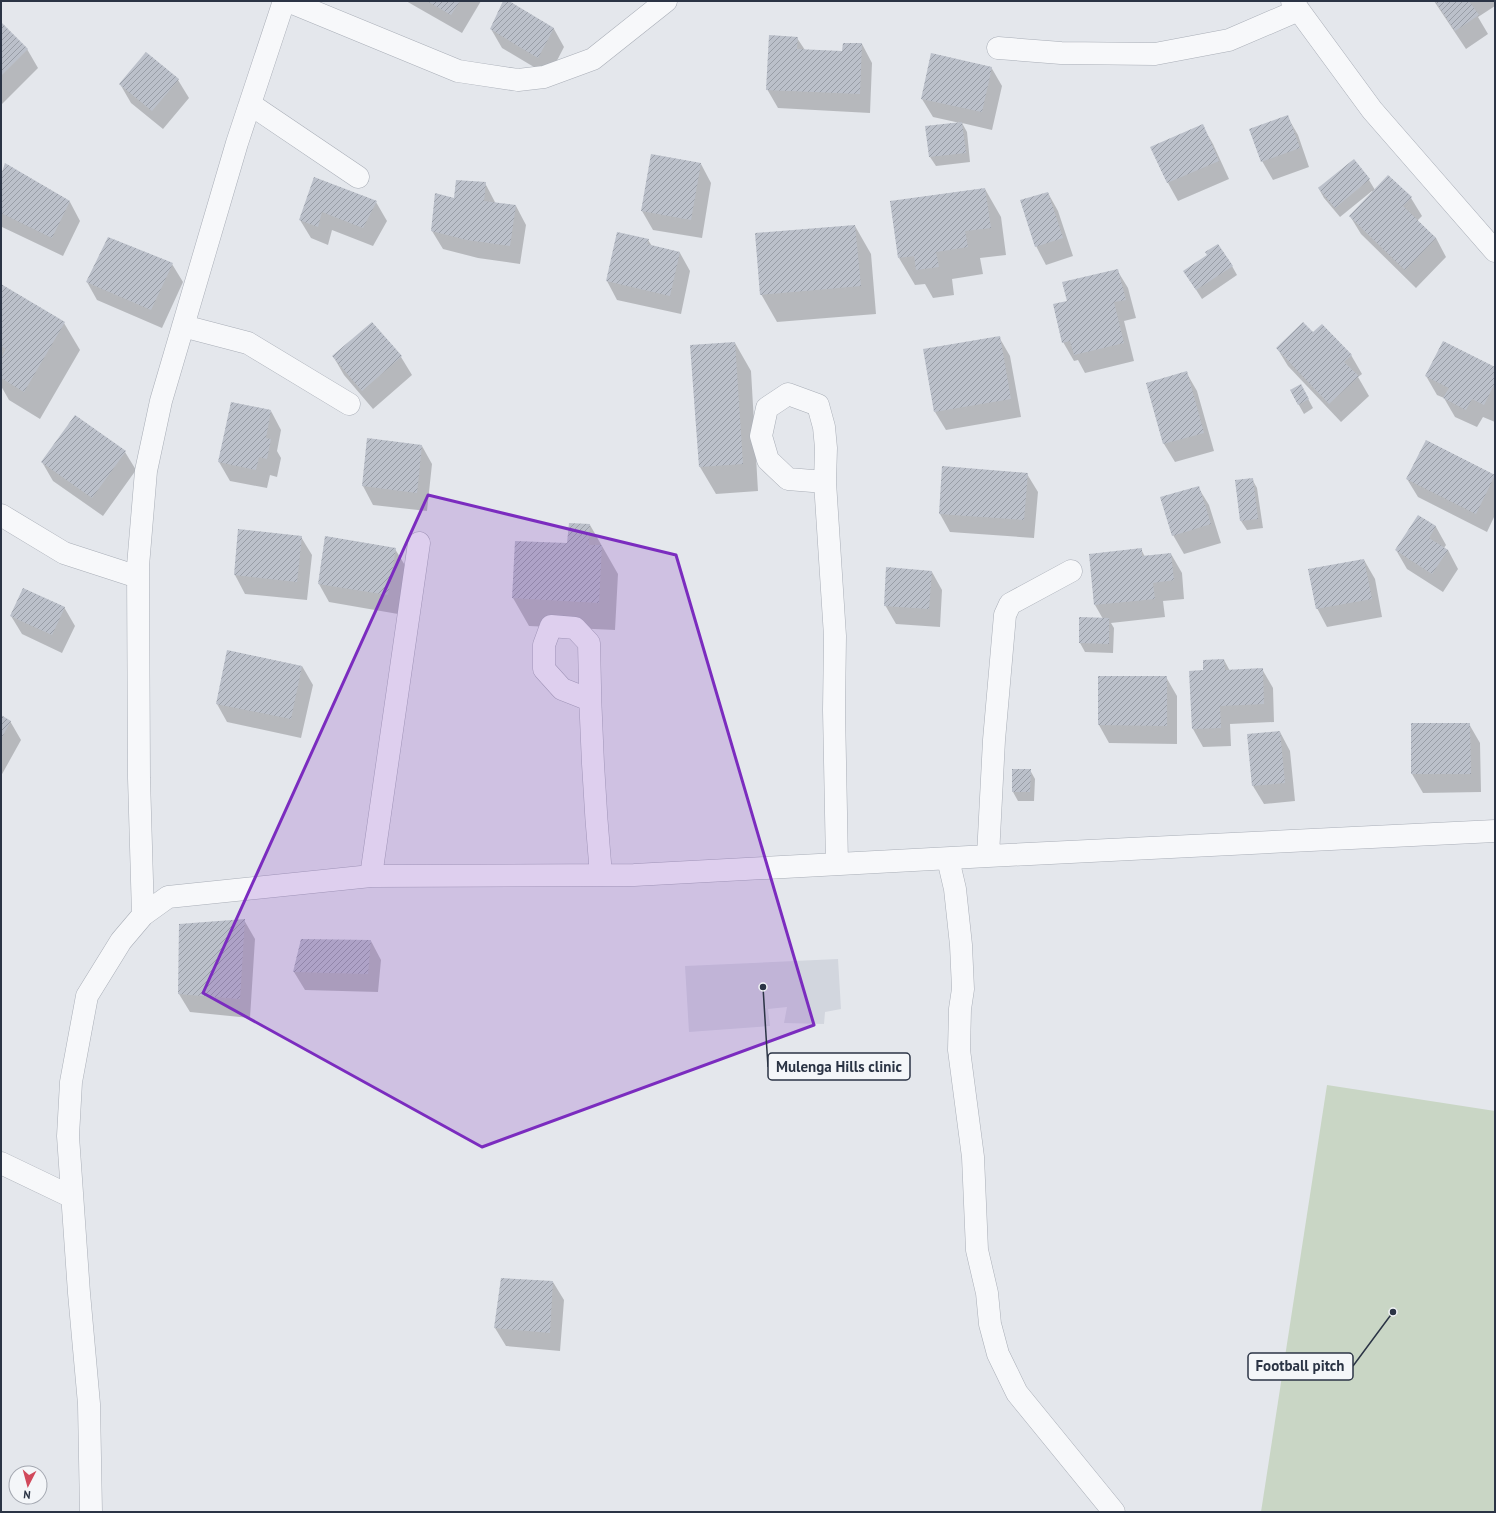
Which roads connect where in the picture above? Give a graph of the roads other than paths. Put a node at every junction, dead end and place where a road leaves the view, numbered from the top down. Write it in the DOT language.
graph roads {
  1 [pos="284,1"];
  2 [pos="288,1"];
  3 [pos="666,1"];
  4 [pos="1295,6"];
  5 [pos="998,48"];
  6 [pos="250,104"];
  7 [pos="358,177"];
  8 [pos="1495,251"];
  9 [pos="183,326"];
  10 [pos="349,404"];
  11 [pos="824,482"];
  12 [pos="1,515"];
  13 [pos="418,543"];
  14 [pos="1071,571"];
  15 [pos="138,577"];
  16 [pos="590,700"];
  17 [pos="1495,832"];
  18 [pos="988,856"];
  19 [pos="948,859"];
  20 [pos="837,864"];
  21 [pos="601,875"];
  22 [pos="371,876"];
  23 [pos="143,915"];
  24 [pos="1,1163"];
  25 [pos="72,1197"];
  26 [pos="91,1512"];
  27 [pos="1114,1512"];
  1 -- 6 [label="street"];
  2 -- 3 [label="street"];
  4 -- 5 [label="street"];
  4 -- 8 [label="street"];
  6 -- 7 [label="street"];
  6 -- 9 [label="street"];
  9 -- 10 [label="street"];
  9 -- 15 [label="street"];
  11 -- 20 [label="street"];
  12 -- 15 [label="street"];
  13 -- 22 [label="street"];
  14 -- 18 [label="street"];
  15 -- 23 [label="street"];
  16 -- 21 [label="street"];
  17 -- 18 [label="street"];
  18 -- 19 [label="street"];
  19 -- 20 [label="street"];
  19 -- 27 [label="street"];
  20 -- 21 [label="street"];
  21 -- 22 [label="street"];
  22 -- 23 [label="street"];
  23 -- 25 [label="street"];
  24 -- 25 [label="street"];
  25 -- 26 [label="street"];
}
